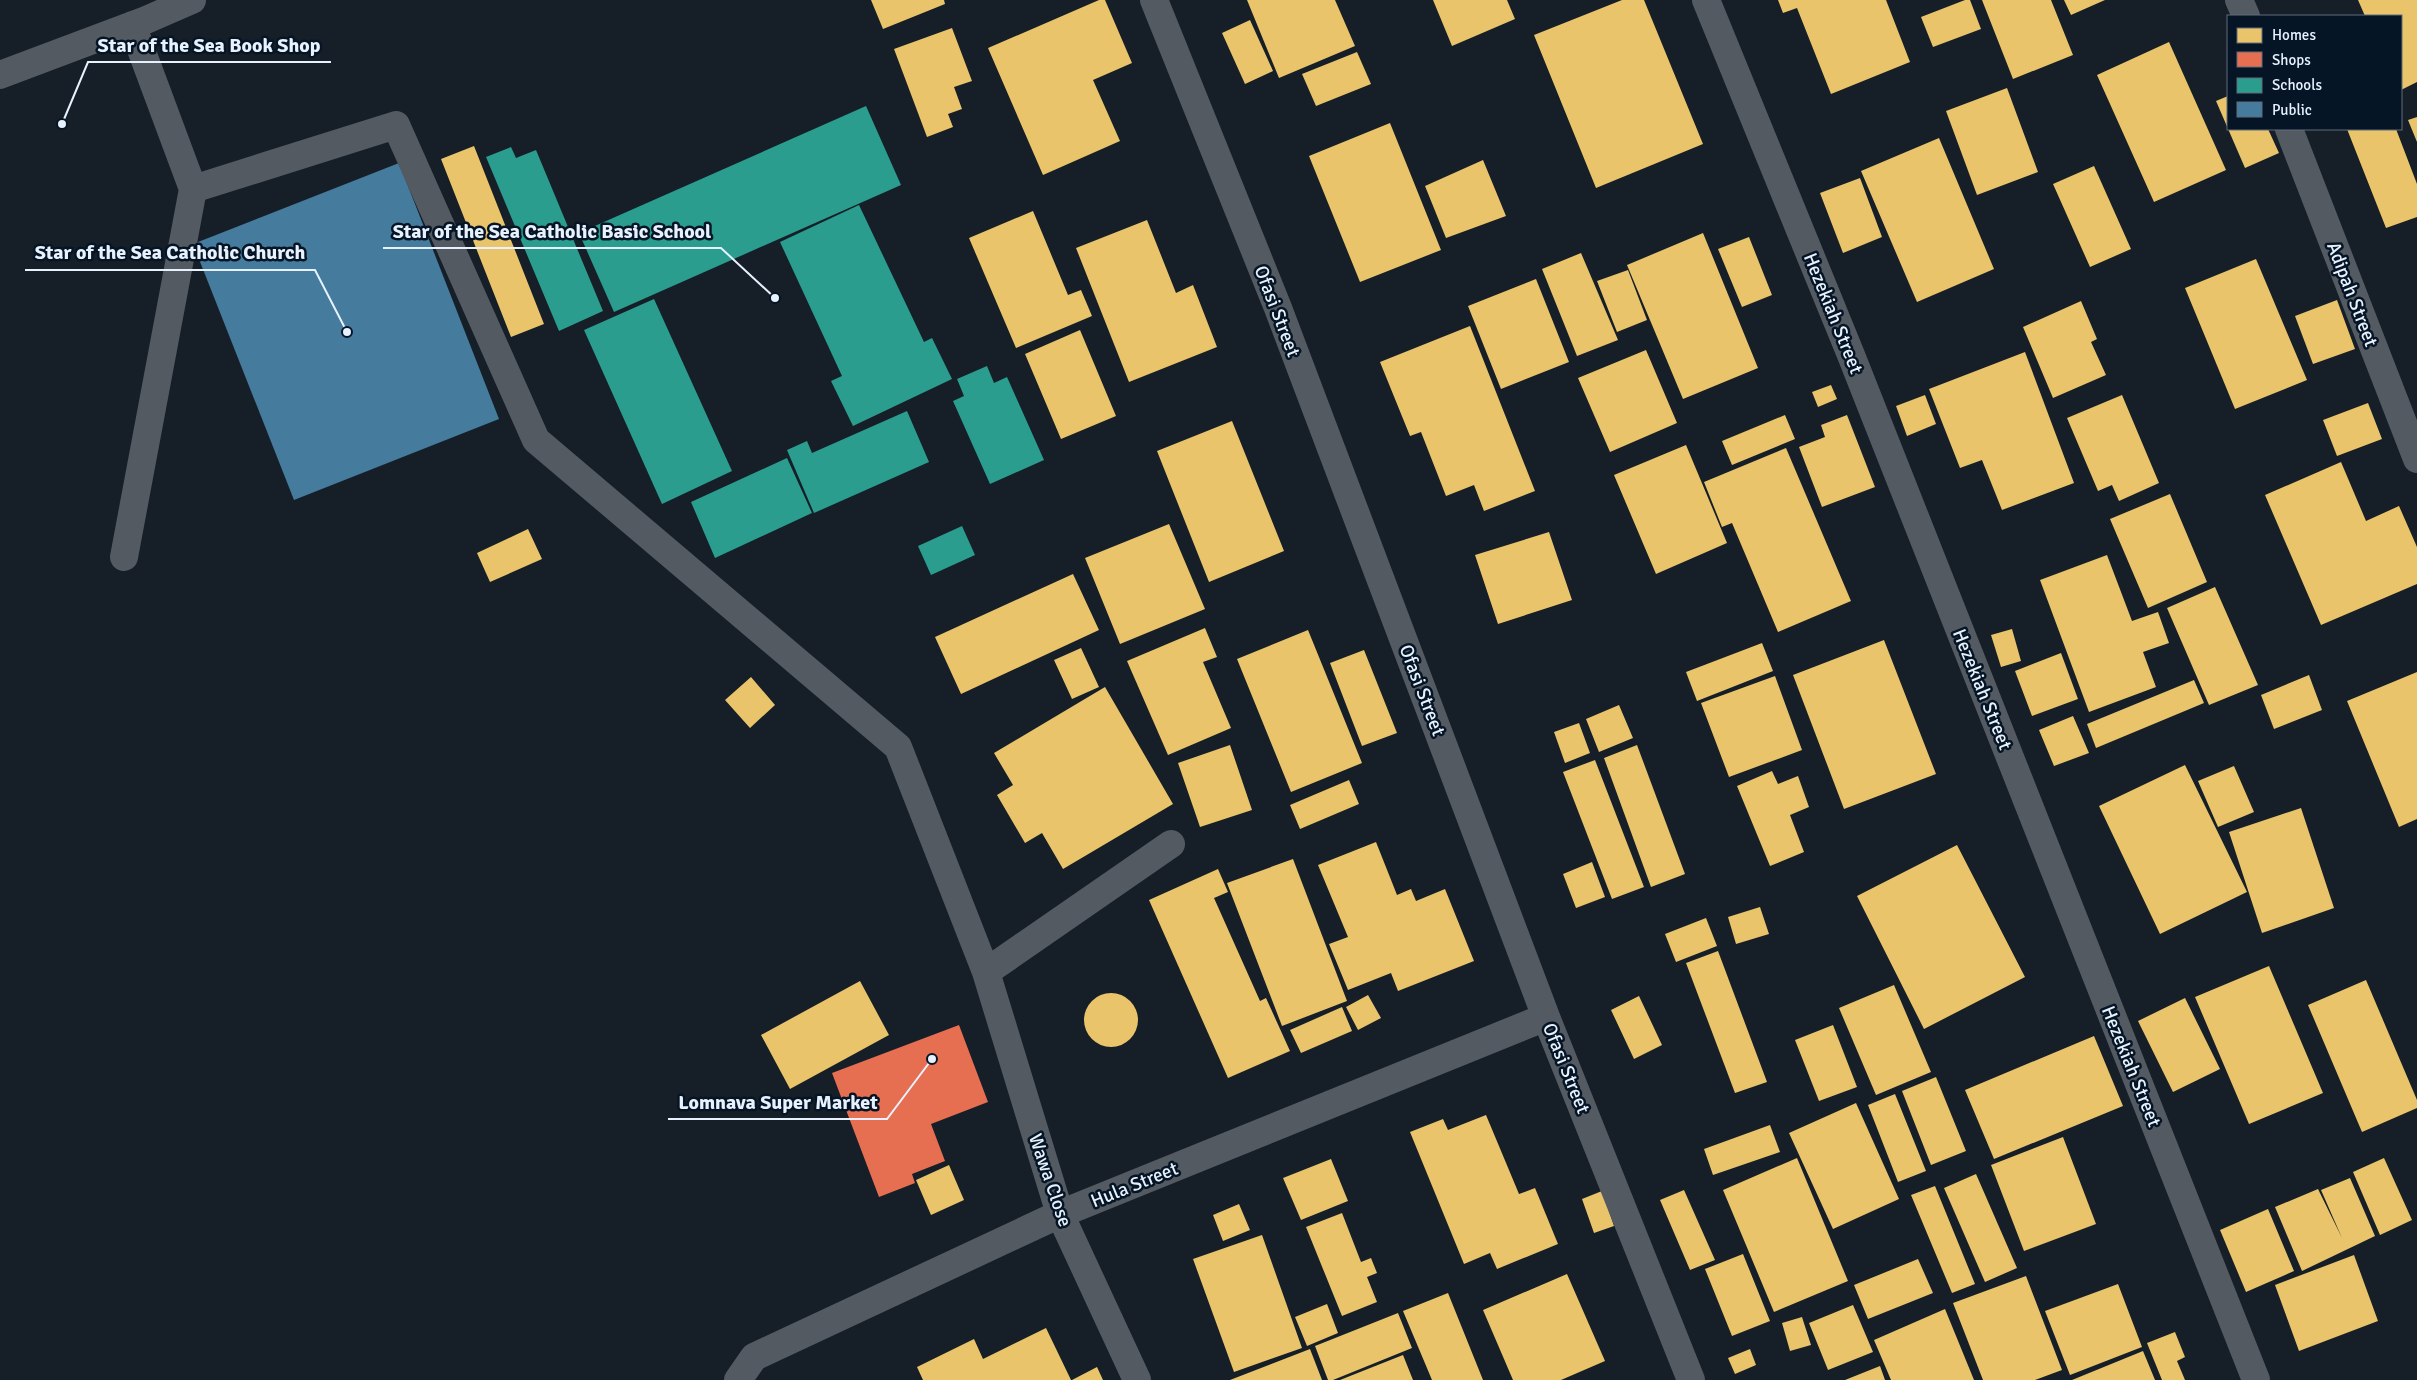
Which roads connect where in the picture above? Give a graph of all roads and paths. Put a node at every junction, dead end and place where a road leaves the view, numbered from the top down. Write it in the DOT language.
graph roads {
  1 [pos="192,0"];
  2 [pos="1154,0"];
  3 [pos="1706,0"];
  4 [pos="2239,0"];
  5 [pos="141,15"];
  6 [pos="2246,15"];
  7 [pos="0,75"];
  8 [pos="2289,130"];
  9 [pos="193,189"];
  10 [pos="2417,458"];
  11 [pos="124,557"];
  12 [pos="1171,844"];
  13 [pos="986,972"];
  14 [pos="1546,1017"];
  15 [pos="1060,1214"];
  16 [pos="738,1380"];
  17 [pos="1137,1380"];
  18 [pos="1691,1380"];
  19 [pos="2256,1380"];
  1 -- 5 [label="street"];
  2 -- 14 [label="street, Ofasi Street"];
  3 -- 19 [label="street, Hezekiah Street"];
  4 -- 6 [label="street"];
  5 -- 7 [label="street"];
  5 -- 9 [label="street"];
  8 -- 10 [label="street, Adipah Street"];
  9 -- 11 [label="street"];
  9 -- 13 [label="street, Wawa Close"];
  12 -- 13 [label="street"];
  13 -- 15 [label="street, Wawa Close"];
  14 -- 15 [label="street, Hula Street"];
  14 -- 18 [label="street, Ofasi Street"];
  15 -- 16 [label="street, Hula Street"];
  15 -- 17 [label="street, Wawa Close"];
}
